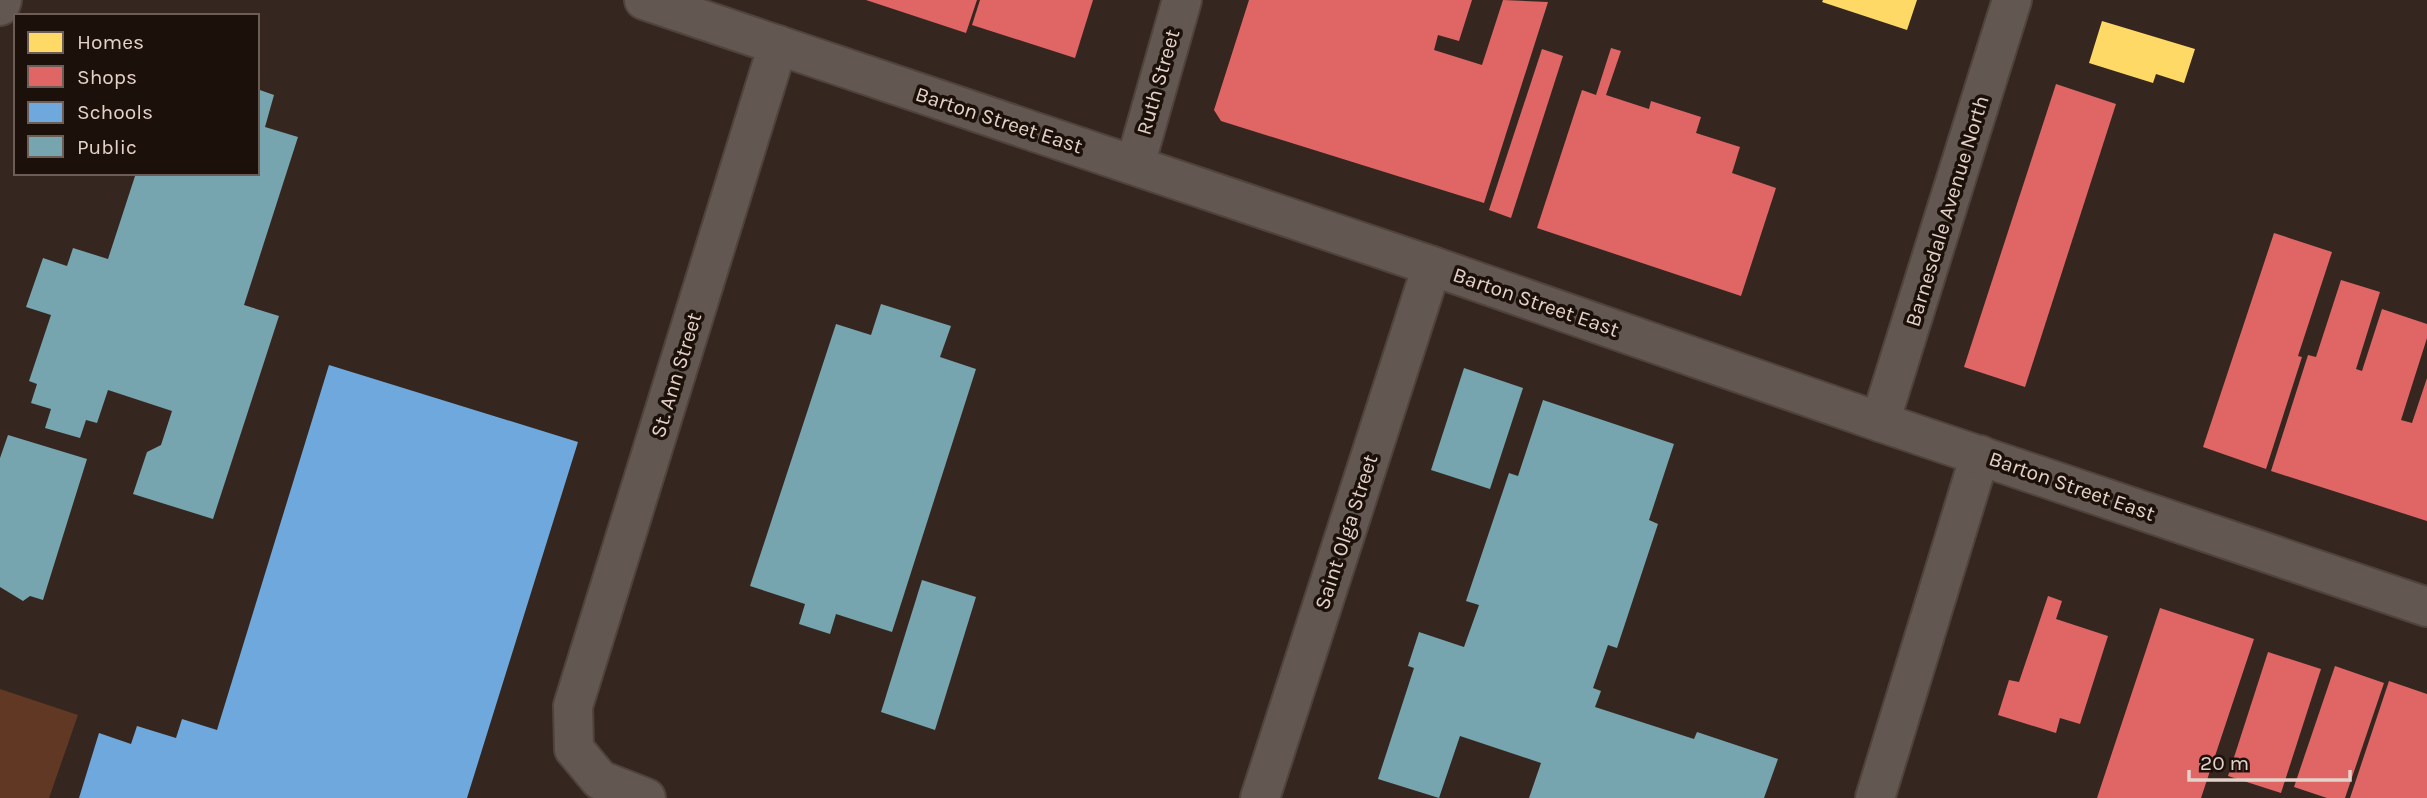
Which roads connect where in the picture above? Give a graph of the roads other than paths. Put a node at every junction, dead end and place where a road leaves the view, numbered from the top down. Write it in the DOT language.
graph roads {
  1 [pos="2,0"];
  2 [pos="644,0"];
  3 [pos="1182,0"];
  4 [pos="2012,0"];
  5 [pos="0,6"];
  6 [pos="778,45"];
  7 [pos="1135,165"];
  8 [pos="1432,266"];
  9 [pos="1880,422"];
  10 [pos="1980,455"];
  11 [pos="2427,607"];
  12 [pos="646,798"];
  13 [pos="1260,798"];
  14 [pos="1875,798"];
  1 -- 5 [label="street"];
  2 -- 6 [label="street, Barton Street East"];
  3 -- 7 [label="street, Ruth Street"];
  4 -- 9 [label="street, Barnesdale Avenue North"];
  6 -- 7 [label="street, Barton Street East"];
  6 -- 12 [label="street, St. Ann Street"];
  7 -- 8 [label="street, Barton Street East"];
  8 -- 9 [label="street, Barton Street East"];
  8 -- 13 [label="street, Saint Olga Street"];
  9 -- 10 [label="street, Barton Street East"];
  10 -- 11 [label="street, Barton Street East"];
  10 -- 14 [label="street"];
}
